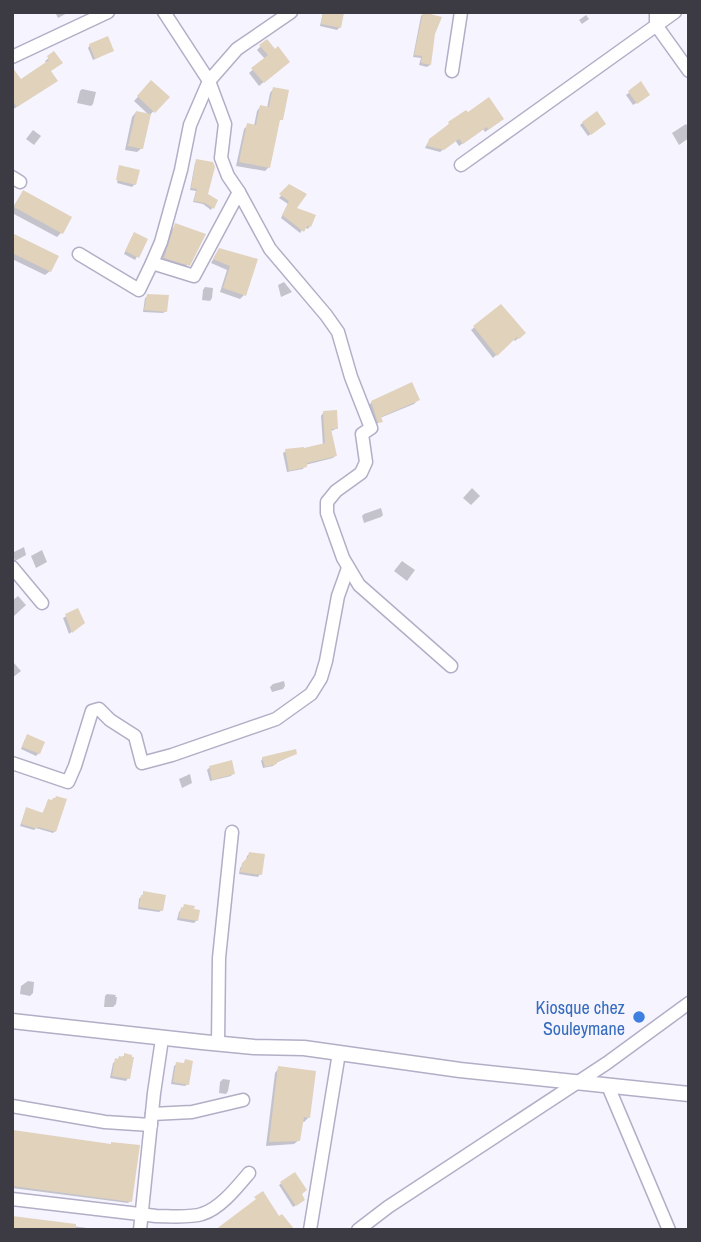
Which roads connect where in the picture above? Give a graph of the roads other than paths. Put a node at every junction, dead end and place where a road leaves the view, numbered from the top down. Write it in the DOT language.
graph roads {
  1 [pos="108,12"];
  2 [pos="164,12"];
  3 [pos="291,12"];
  4 [pos="461,12"];
  5 [pos="675,12"];
  6 [pos="656,18"];
  7 [pos="12,57"];
  8 [pos="452,71"];
  9 [pos="689,71"];
  10 [pos="209,80"];
  11 [pos="461,165"];
  12 [pos="239,192"];
  13 [pos="79,254"];
  14 [pos="152,263"];
  15 [pos="12,567"];
  16 [pos="348,568"];
  17 [pos="42,603"];
  18 [pos="450,666"];
  19 [pos="12,763"];
  20 [pos="232,832"];
  21 [pos="689,1003"];
  22 [pos="12,1021"];
  23 [pos="162,1039"];
  24 [pos="218,1044"];
  25 [pos="339,1053"];
  26 [pos="576,1083"];
  27 [pos="608,1086"];
  28 [pos="689,1094"];
  29 [pos="243,1100"];
  30 [pos="12,1106"];
  31 [pos="152,1119"];
  32 [pos="249,1173"];
  33 [pos="12,1199"];
  34 [pos="142,1214"];
  35 [pos="140,1230"];
  36 [pos="310,1230"];
  37 [pos="358,1230"];
  38 [pos="668,1230"];
  1 -- 7 [label="street"];
  2 -- 10 [label="street"];
  3 -- 10 [label="street"];
  4 -- 8 [label="street"];
  5 -- 6 [label="street"];
  6 -- 9 [label="street"];
  6 -- 11 [label="street"];
  10 -- 12 [label="street"];
  10 -- 14 [label="street"];
  12 -- 14 [label="street"];
  12 -- 16 [label="street"];
  13 -- 14 [label="street"];
  15 -- 17 [label="street"];
  16 -- 18 [label="street"];
  16 -- 19 [label="street"];
  20 -- 24 [label="street"];
  21 -- 26 [label="street"];
  22 -- 23 [label="street"];
  23 -- 24 [label="street"];
  23 -- 31 [label="street"];
  24 -- 25 [label="street"];
  25 -- 26 [label="street"];
  25 -- 36 [label="street"];
  26 -- 27 [label="street"];
  26 -- 37 [label="street"];
  27 -- 28 [label="street"];
  27 -- 38 [label="street"];
  29 -- 31 [label="street"];
  30 -- 31 [label="street"];
  31 -- 34 [label="street"];
  32 -- 34 [label="street"];
  33 -- 34 [label="street"];
  34 -- 35 [label="street"];
}
